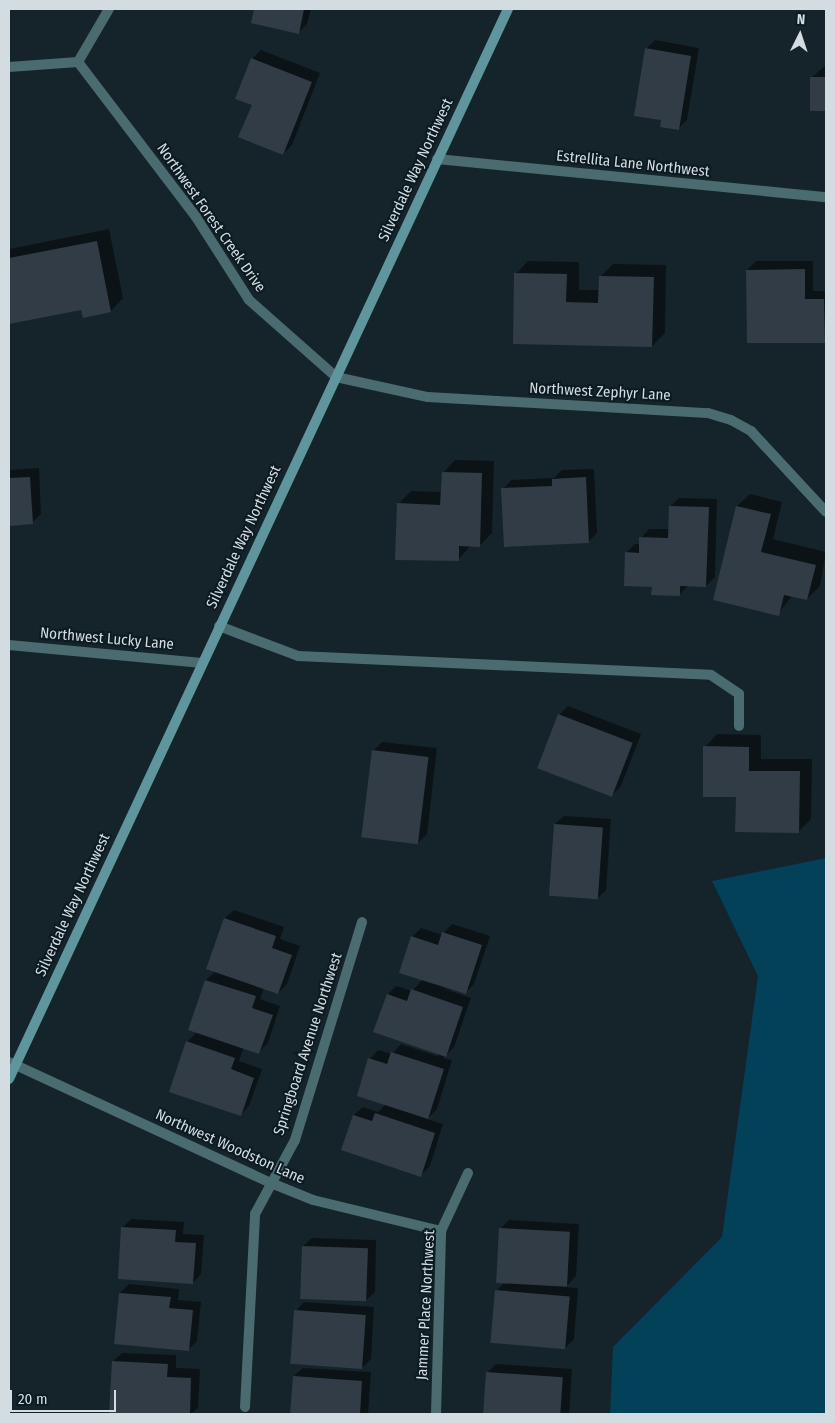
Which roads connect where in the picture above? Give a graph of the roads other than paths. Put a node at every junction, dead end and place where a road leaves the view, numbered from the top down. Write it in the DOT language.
graph roads {
  1 [pos="109,9"];
  2 [pos="508,9"];
  3 [pos="78,62"];
  4 [pos="9,66"];
  5 [pos="437,159"];
  6 [pos="826,197"];
  7 [pos="336,377"];
  8 [pos="826,512"];
  9 [pos="219,626"];
  10 [pos="9,645"];
  11 [pos="202,663"];
  12 [pos="739,726"];
  13 [pos="362,922"];
  14 [pos="12,1063"];
  15 [pos="9,1079"];
  16 [pos="468,1173"];
  17 [pos="271,1183"];
  18 [pos="441,1231"];
  19 [pos="245,1407"];
  20 [pos="436,1414"];
  1 -- 3 [label="street"];
  2 -- 5 [label="main road, Silverdale Way Northwest"];
  3 -- 4 [label="street"];
  3 -- 7 [label="street, Northwest Forest Creek Drive"];
  5 -- 6 [label="street, Estrellita Lane Northwest"];
  5 -- 7 [label="main road, Silverdale Way Northwest"];
  7 -- 8 [label="street, Northwest Zephyr Lane"];
  7 -- 9 [label="main road, Silverdale Way Northwest"];
  9 -- 11 [label="main road, Silverdale Way Northwest"];
  9 -- 12 [label="street"];
  10 -- 11 [label="street, Northwest Lucky Lane"];
  11 -- 14 [label="main road, Silverdale Way Northwest"];
  13 -- 17 [label="street, Springboard Avenue Northwest"];
  14 -- 15 [label="main road, Silverdale Way Northwest"];
  14 -- 17 [label="street, Northwest Woodston Lane"];
  16 -- 18 [label="street, Jammer Place Northwest"];
  17 -- 18 [label="street, Northwest Woodston Lane"];
  17 -- 19 [label="street, Springboard Avenue Northwest"];
  18 -- 20 [label="street, Jammer Place Northwest"];
}
